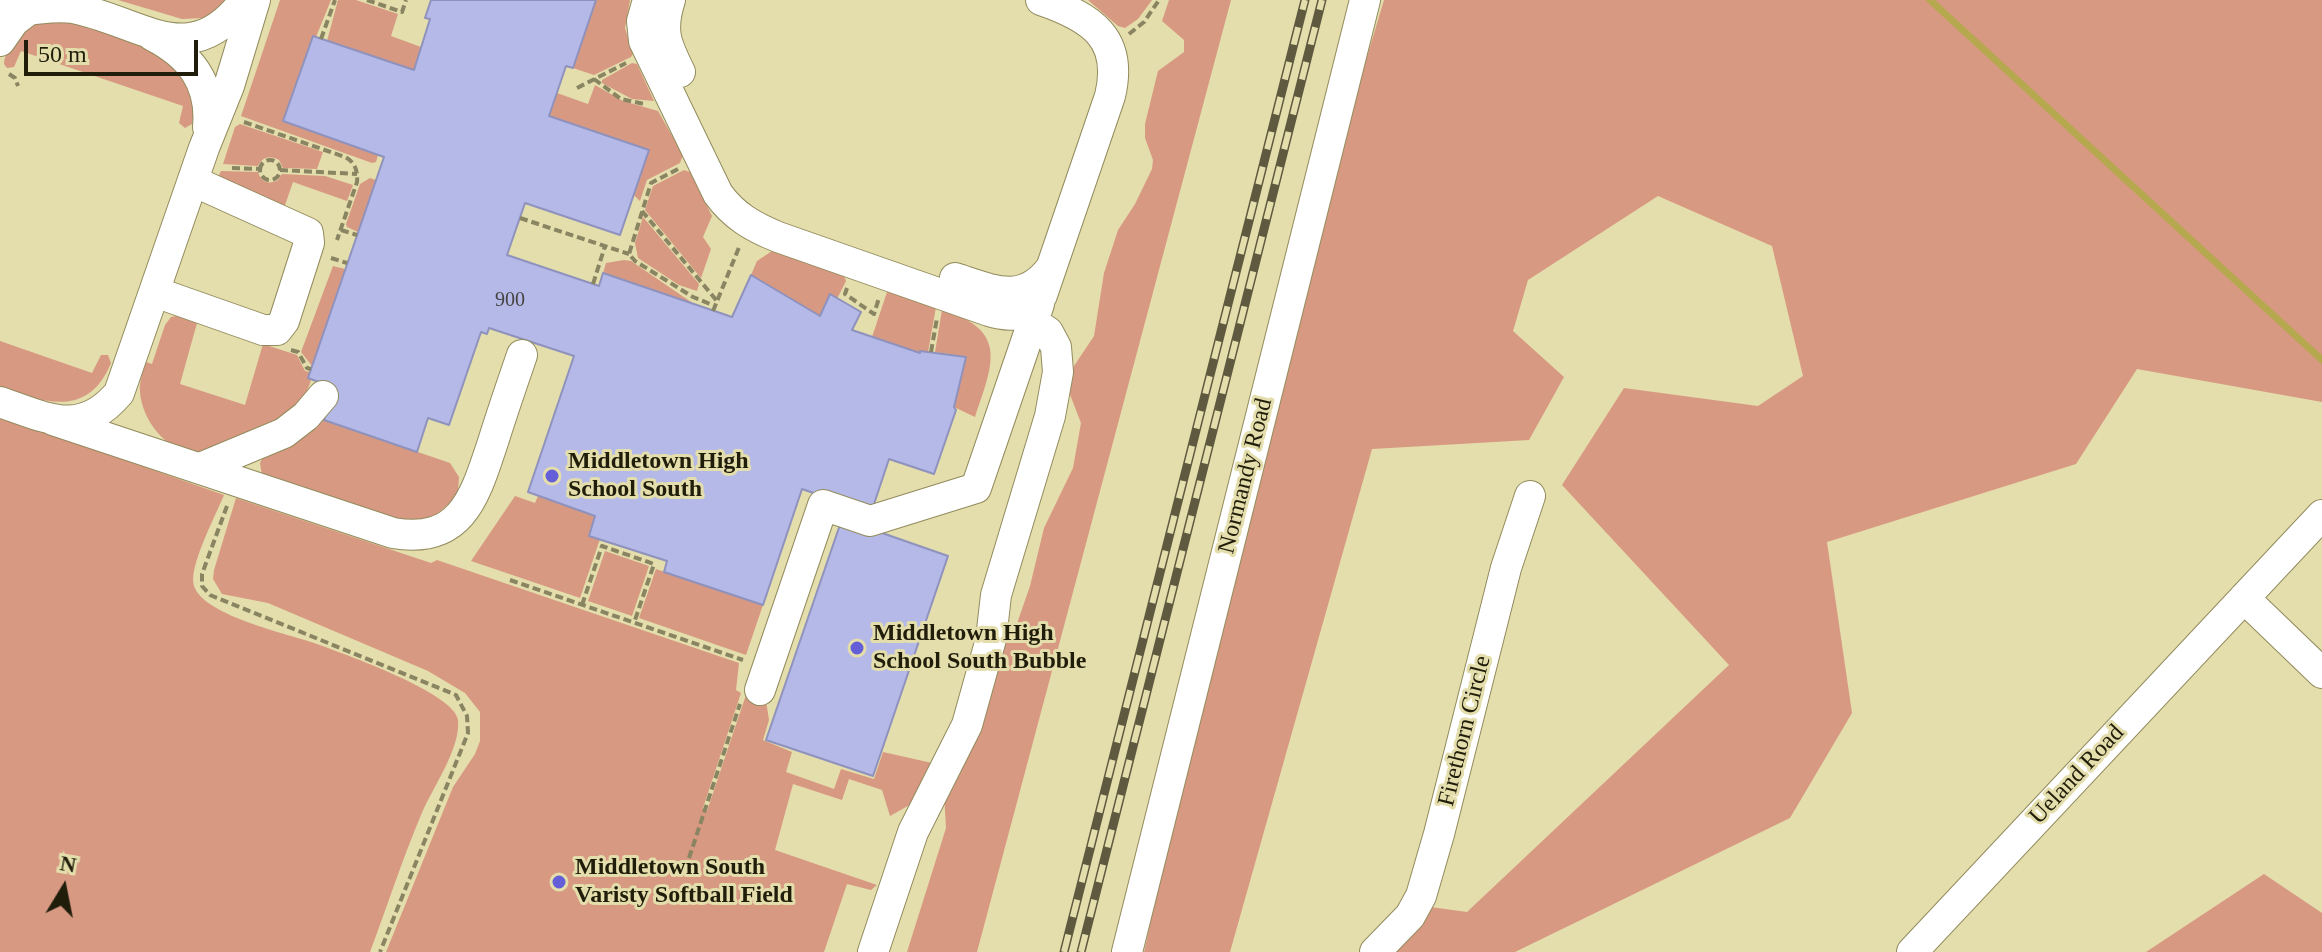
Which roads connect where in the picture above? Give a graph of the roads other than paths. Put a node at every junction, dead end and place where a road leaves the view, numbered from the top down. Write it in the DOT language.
graph roads {
  1 [pos="245,0"];
  2 [pos="255,0"];
  3 [pos="648,0"];
  4 [pos="670,0"];
  5 [pos="1041,0"];
  6 [pos="1365,0"];
  7 [pos="0,8"];
  8 [pos="30,9"];
  9 [pos="147,33"];
  10 [pos="0,41"];
  11 [pos="204,148"];
  12 [pos="193,181"];
  13 [pos="1052,266"];
  14 [pos="155,292"];
  15 [pos="1037,308"];
  16 [pos="522,355"];
  17 [pos="124,381"];
  18 [pos="323,396"];
  19 [pos="0,402"];
  20 [pos="53,420"];
  21 [pos="163,457"];
  22 [pos="200,468"];
  23 [pos="1530,496"];
  24 [pos="2322,515"];
  25 [pos="2244,598"];
  26 [pos="2322,673"];
  27 [pos="757,684"];
  28 [pos="873,952"];
  29 [pos="1127,952"];
  30 [pos="1375,952"];
  31 [pos="1912,952"];
  1 -- 9 [label="street"];
  2 -- 11 [label="street"];
  3 -- 15 [label="street"];
  4 -- 13 [label="street"];
  5 -- 13 [label="street"];
  6 -- 29 [label="street, Normandy Road"];
  7 -- 8 [label="street"];
  8 -- 9 [label="street"];
  8 -- 10 [label="street"];
  9 -- 11 [label="street"];
  11 -- 12 [label="street"];
  12 -- 14 [label="street"];
  12 -- 14 [label="street"];
  13 -- 15 [label="street"];
  14 -- 17 [label="street"];
  15 -- 27 [label="street"];
  15 -- 28 [label="street"];
  16 -- 22 [label="street"];
  17 -- 20 [label="street"];
  17 -- 21 [label="street"];
  18 -- 22 [label="street"];
  19 -- 20 [label="street"];
  20 -- 21 [label="street"];
  21 -- 22 [label="street"];
  23 -- 30 [label="street, Firethorn Circle"];
  24 -- 25 [label="street, Ueland Road"];
  25 -- 26 [label="street"];
  25 -- 31 [label="street, Ueland Road"];
}
